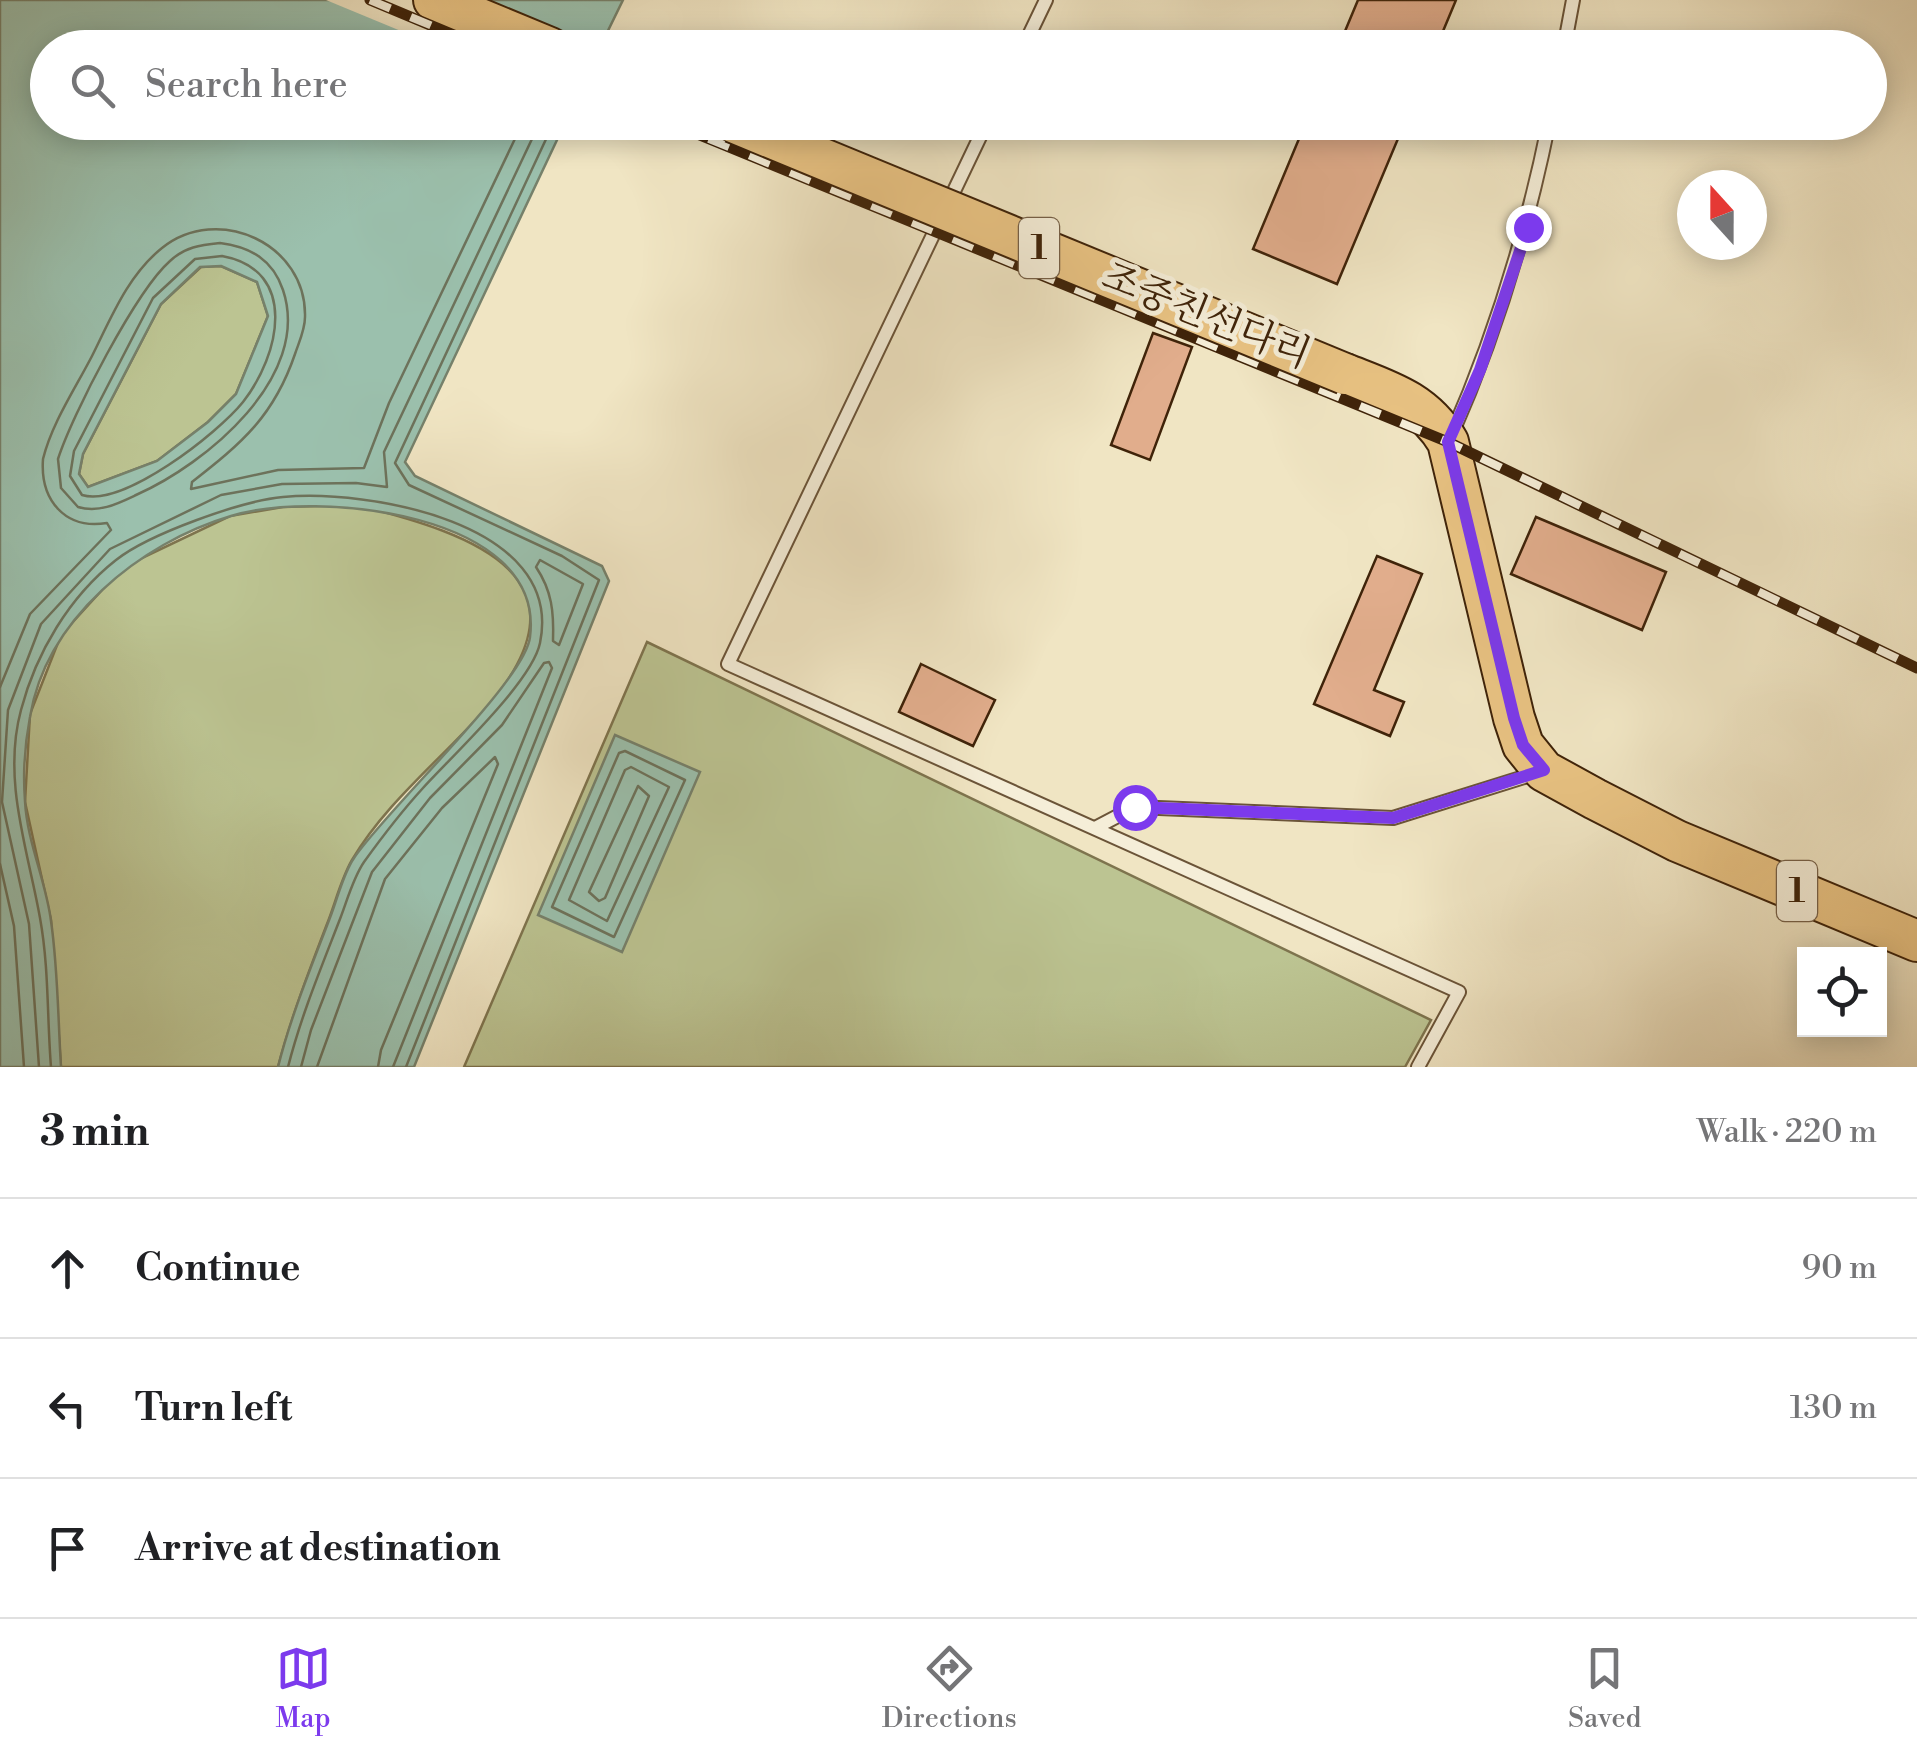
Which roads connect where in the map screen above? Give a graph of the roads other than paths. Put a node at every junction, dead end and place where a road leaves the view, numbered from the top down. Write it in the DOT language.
graph roads {
  1 [pos="434,0"];
  2 [pos="1046,0"];
  3 [pos="1574,0"];
  4 [pos="506,30"];
  5 [pos="1032,30"];
  6 [pos="1568,30"];
  7 [pos="777,140"];
  8 [pos="978,140"];
  9 [pos="1545,140"];
  10 [pos="1448,442"];
  11 [pos="1544,770"];
  12 [pos="1095,828"];
  13 [pos="1917,941"];
  14 [pos="1418,1067"];
  1 -- 4 [label="main road"];
  2 -- 5 [label="lane"];
  3 -- 6 [label="lane"];
  7 -- 10 [label="main road, 조중친선다리 / 1, bridge"];
  8 -- 12 [label="lane"];
  9 -- 10 [label="lane"];
  10 -- 11 [label="main road, 1"];
  11 -- 12 [label="lane"];
  11 -- 13 [label="main road, 1"];
  12 -- 14 [label="lane"];
}
